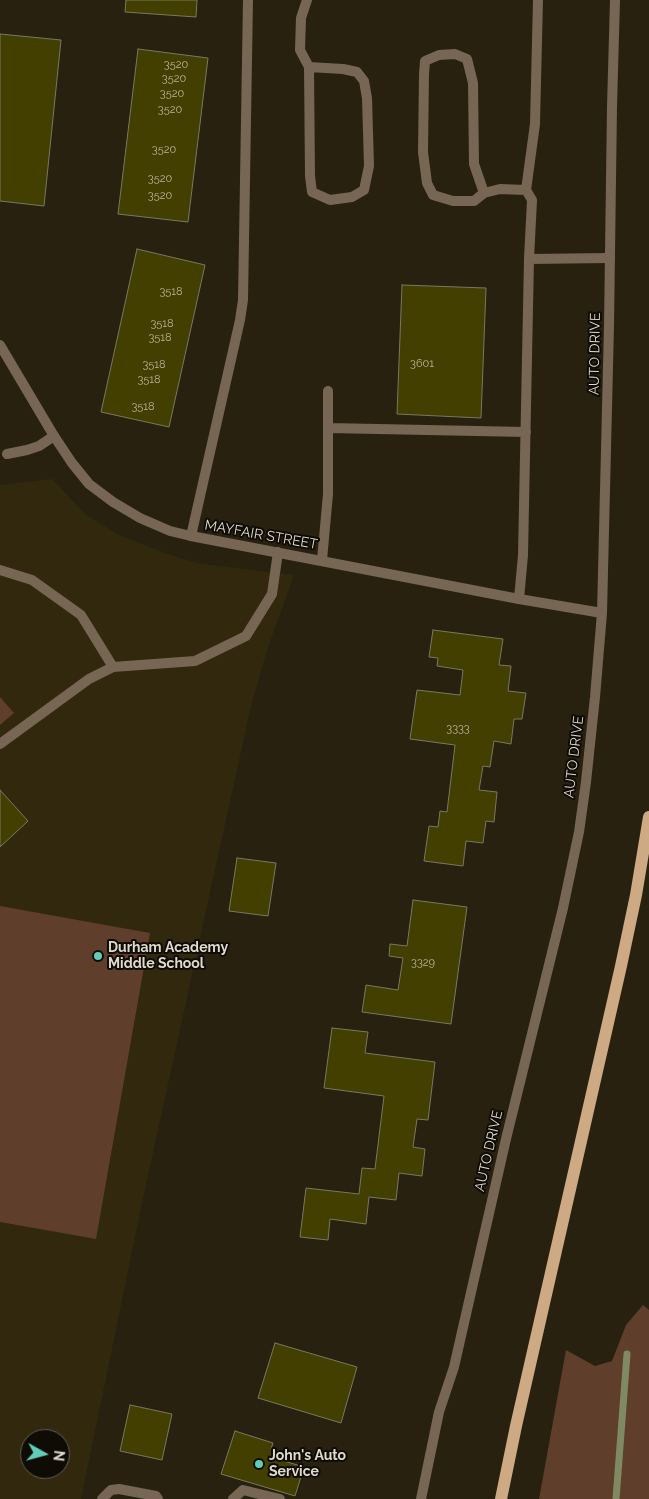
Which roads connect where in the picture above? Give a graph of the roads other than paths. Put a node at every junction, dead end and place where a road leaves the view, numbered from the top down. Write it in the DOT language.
graph roads {
  1 [pos="248,0"];
  2 [pos="306,0"];
  3 [pos="538,0"];
  4 [pos="615,0"];
  5 [pos="309,67"];
  6 [pos="526,190"];
  7 [pos="484,193"];
  8 [pos="610,258"];
  9 [pos="529,259"];
  10 [pos="0,345"];
  11 [pos="328,391"];
  12 [pos="328,428"];
  13 [pos="526,432"];
  14 [pos="54,436"];
  15 [pos="7,454"];
  16 [pos="191,536"];
  17 [pos="278,552"];
  18 [pos="322,560"];
  19 [pos="0,570"];
  20 [pos="519,599"];
  21 [pos="602,613"];
  22 [pos="113,667"];
  23 [pos="0,744"];
  24 [pos="649,817"];
  25 [pos="102,1499"];
  26 [pos="158,1499"];
  27 [pos="233,1499"];
  28 [pos="280,1499"];
  29 [pos="421,1499"];
  30 [pos="501,1499"];
  1 -- 16 [label="street"];
  2 -- 5 [label="street"];
  3 -- 6 [label="street"];
  4 -- 8 [label="street, AUTO DRIVE"];
  5 -- 5 [label="street"];
  6 -- 7 [label="street"];
  6 -- 9 [label="street"];
  7 -- 7 [label="street"];
  8 -- 9 [label="street"];
  8 -- 21 [label="street, AUTO DRIVE"];
  9 -- 13 [label="street"];
  10 -- 14 [label="street, MAYFAIR STREET"];
  11 -- 12 [label="street"];
  12 -- 13 [label="street"];
  12 -- 18 [label="street"];
  13 -- 20 [label="street"];
  14 -- 15 [label="street"];
  14 -- 16 [label="street, MAYFAIR STREET"];
  16 -- 17 [label="street, MAYFAIR STREET"];
  17 -- 18 [label="street, MAYFAIR STREET"];
  17 -- 22 [label="street"];
  18 -- 20 [label="street, MAYFAIR STREET"];
  19 -- 22 [label="street"];
  20 -- 21 [label="street, MAYFAIR STREET"];
  21 -- 29 [label="street, AUTO DRIVE"];
  22 -- 23 [label="street"];
  24 -- 30 [label="main road"];
  25 -- 26 [label="street"];
  27 -- 28 [label="street"];
}
